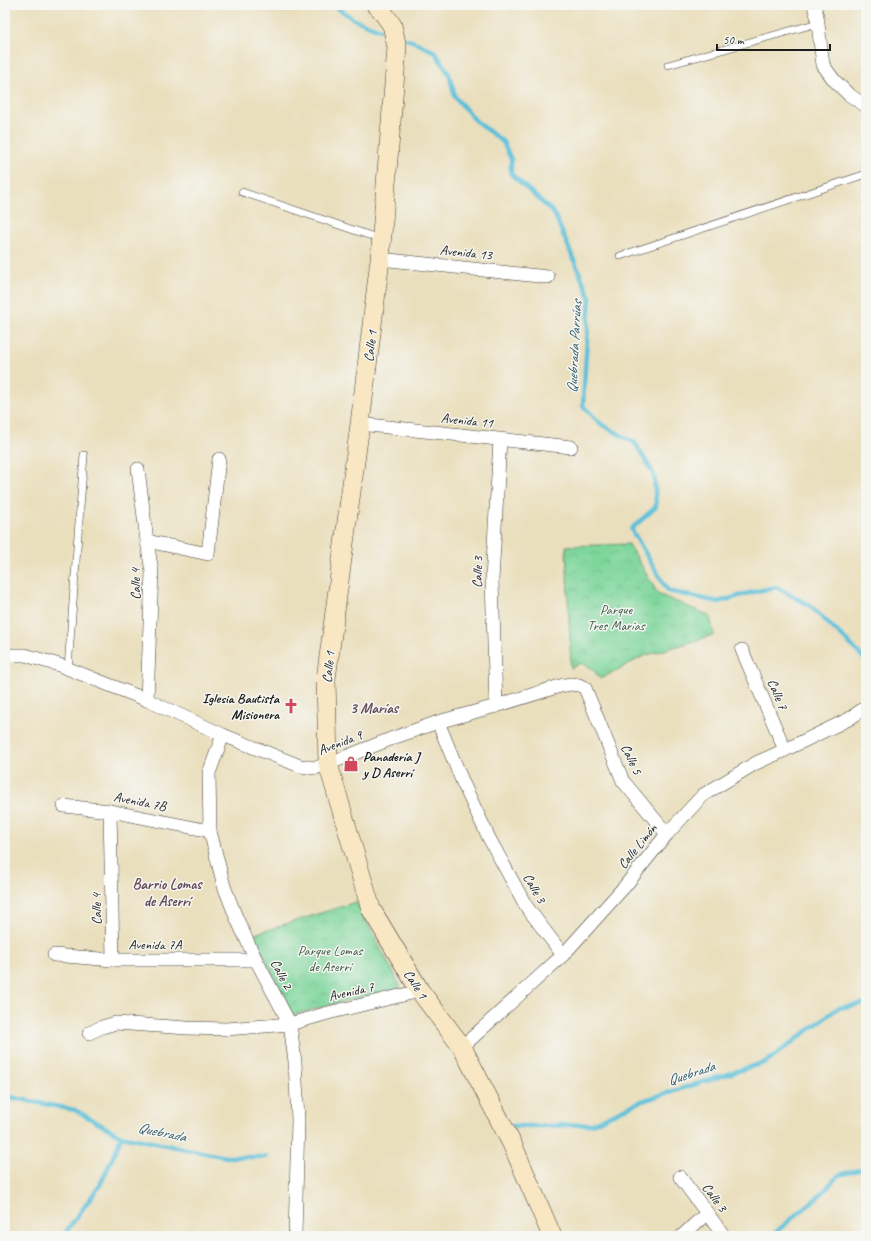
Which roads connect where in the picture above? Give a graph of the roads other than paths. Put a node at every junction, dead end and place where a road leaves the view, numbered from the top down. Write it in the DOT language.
graph roads {
  1 [pos="376,5"];
  2 [pos="814,5"];
  3 [pos="818,23"];
  4 [pos="668,65"];
  5 [pos="866,106"];
  6 [pos="866,174"];
  7 [pos="242,192"];
  8 [pos="382,239"];
  9 [pos="620,256"];
  10 [pos="380,259"];
  11 [pos="548,277"];
  12 [pos="360,424"];
  13 [pos="500,440"];
  14 [pos="571,447"];
  15 [pos="84,455"];
  16 [pos="219,459"];
  17 [pos="138,469"];
  18 [pos="147,541"];
  19 [pos="742,650"];
  20 [pos="5,655"];
  21 [pos="68,668"];
  22 [pos="585,688"];
  23 [pos="147,700"];
  24 [pos="496,706"];
  25 [pos="866,707"];
  26 [pos="438,722"];
  27 [pos="223,735"];
  28 [pos="785,750"];
  29 [pos="328,764"];
  30 [pos="64,806"];
  31 [pos="110,811"];
  32 [pos="210,831"];
  33 [pos="667,834"];
  34 [pos="54,955"];
  35 [pos="563,955"];
  36 [pos="114,960"];
  37 [pos="256,960"];
  38 [pos="420,991"];
  39 [pos="290,1024"];
  40 [pos="89,1032"];
  41 [pos="462,1047"];
  42 [pos="680,1178"];
  43 [pos="707,1213"];
  44 [pos="295,1236"];
  45 [pos="552,1236"];
  46 [pos="682,1236"];
  47 [pos="724,1236"];
  1 -- 8 [label="street, Calle 1"];
  2 -- 3 [label="street"];
  3 -- 4 [label="lane"];
  3 -- 5 [label="street"];
  6 -- 9 [label="lane"];
  7 -- 8 [label="lane"];
  8 -- 10 [label="street, Calle 1"];
  10 -- 11 [label="street, Avenida 13"];
  10 -- 12 [label="street, Calle 1"];
  12 -- 13 [label="street, Avenida 11"];
  12 -- 29 [label="street, Calle 1"];
  13 -- 14 [label="street, Avenida 11"];
  13 -- 24 [label="street, Calle 3"];
  15 -- 21 [label="lane"];
  16 -- 18 [label="street"];
  17 -- 18 [label="street, Calle 4"];
  18 -- 23 [label="street, Calle 4"];
  19 -- 28 [label="street, Calle 7"];
  20 -- 21 [label="street, Avenida 9"];
  21 -- 23 [label="street, Avenida 9"];
  22 -- 24 [label="street, Avenida 9"];
  22 -- 33 [label="street, Calle 5"];
  23 -- 27 [label="street, Avenida 9"];
  24 -- 26 [label="street, Avenida 9"];
  25 -- 28 [label="street, Calle Limón"];
  26 -- 29 [label="street, Avenida 9"];
  26 -- 35 [label="street, Calle 3"];
  27 -- 29 [label="street, Avenida 9"];
  27 -- 32 [label="street, Calle 2"];
  28 -- 33 [label="street, Calle Limón"];
  29 -- 38 [label="street, Calle 1"];
  30 -- 31 [label="street, Avenida 7B"];
  31 -- 32 [label="street, Avenida 7B"];
  31 -- 36 [label="street, Calle 4"];
  32 -- 37 [label="street, Calle 2"];
  33 -- 35 [label="street, Calle Limón"];
  34 -- 36 [label="street, Avenida 7A"];
  35 -- 41 [label="street, Calle Limón"];
  36 -- 37 [label="street, Avenida 7A"];
  37 -- 39 [label="street, Calle 2"];
  38 -- 39 [label="street, Avenida 7"];
  38 -- 41 [label="street, Calle 1"];
  39 -- 40 [label="street, Avenida 7"];
  39 -- 44 [label="street, Calle 2"];
  41 -- 45 [label="street, Calle 1"];
  42 -- 43 [label="street, Calle 3"];
  43 -- 46 [label="street"];
  43 -- 47 [label="street, Calle 3"];
}
